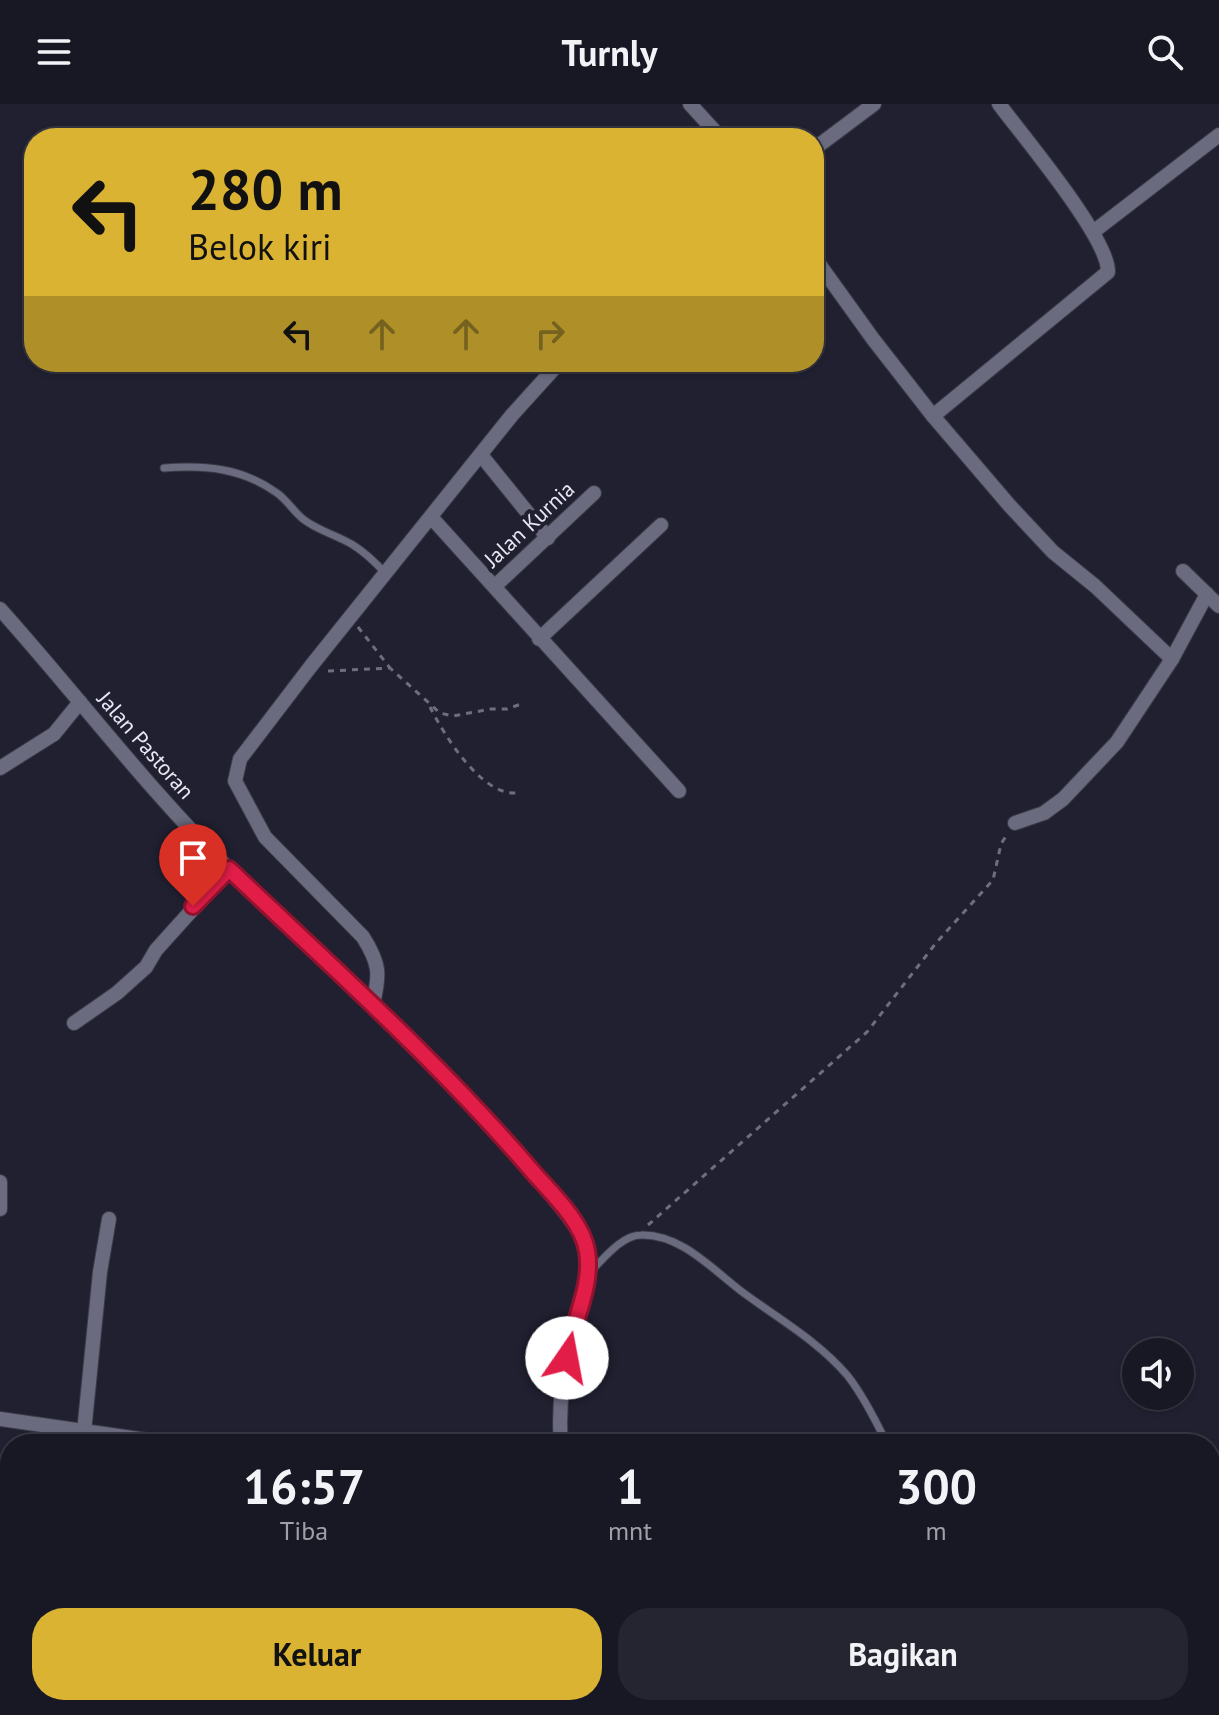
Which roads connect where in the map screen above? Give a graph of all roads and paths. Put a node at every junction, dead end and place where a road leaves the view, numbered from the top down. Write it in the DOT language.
graph roads {
  1 [pos="690,104"];
  2 [pos="874,104"];
  3 [pos="999,104"];
  4 [pos="712,128"];
  5 [pos="1219,135"];
  6 [pos="824,142"];
  7 [pos="1093,232"];
  8 [pos="824,271"];
  9 [pos="552,372"];
  10 [pos="933,416"];
  11 [pos="481,455"];
  12 [pos="164,468"];
  13 [pos="594,493"];
  14 [pos="431,517"];
  15 [pos="661,525"];
  16 [pos="548,538"];
  17 [pos="1183,571"];
  18 [pos="386,574"];
  19 [pos="495,586"];
  20 [pos="1207,594"];
  21 [pos="1219,606"];
  22 [pos="2,615"];
  23 [pos="349,619"];
  24 [pos="539,639"];
  25 [pos="1172,659"];
  26 [pos="311,666"];
  27 [pos="390,668"];
  28 [pos="80,702"];
  29 [pos="428,703"];
  30 [pos="524,703"];
  31 [pos="0,768"];
  32 [pos="679,791"];
  33 [pos="516,793"];
  34 [pos="1015,823"];
  35 [pos="229,869"];
  36 [pos="373,1004"];
  37 [pos="74,1023"];
  38 [pos="0,1182"];
  39 [pos="0,1209"];
  40 [pos="109,1219"];
  41 [pos="638,1234"];
  42 [pos="588,1274"];
  43 [pos="0,1419"];
  44 [pos="84,1432"];
  45 [pos="99,1434"];
  46 [pos="561,1434"];
  47 [pos="882,1434"];
  1 -- 4 [label="street"];
  2 -- 6 [label="street"];
  3 -- 7 [label="street"];
  5 -- 7 [label="street"];
  7 -- 10 [label="street"];
  8 -- 10 [label="street"];
  9 -- 11 [label="street"];
  10 -- 25 [label="street"];
  11 -- 14 [label="street"];
  11 -- 16 [label="street"];
  12 -- 18 [label="lane"];
  13 -- 16 [label="street, Jalan Kurnia"];
  14 -- 18 [label="street"];
  14 -- 19 [label="street"];
  15 -- 24 [label="street"];
  16 -- 19 [label="street, Jalan Kurnia"];
  17 -- 20 [label="street"];
  18 -- 23 [label="street"];
  19 -- 24 [label="street"];
  20 -- 21 [label="street"];
  20 -- 25 [label="street"];
  22 -- 28 [label="street, Jalan Pastoran"];
  23 -- 26 [label="street"];
  23 -- 27 [label="path"];
  24 -- 32 [label="street"];
  25 -- 34 [label="street"];
  26 -- 27 [label="path"];
  26 -- 36 [label="street"];
  27 -- 29 [label="path"];
  28 -- 31 [label="street"];
  28 -- 35 [label="street, Jalan Pastoran"];
  29 -- 30 [label="path"];
  29 -- 33 [label="path"];
  34 -- 41 [label="path"];
  35 -- 36 [label="street, Jalan Pastoran"];
  35 -- 37 [label="street"];
  36 -- 42 [label="street, Jalan Pastoran"];
  38 -- 39 [label="street"];
  40 -- 44 [label="street"];
  41 -- 42 [label="lane"];
  41 -- 47 [label="lane"];
  42 -- 46 [label="street, Jalan Pastoran"];
  43 -- 44 [label="street"];
  44 -- 45 [label="street"];
}
